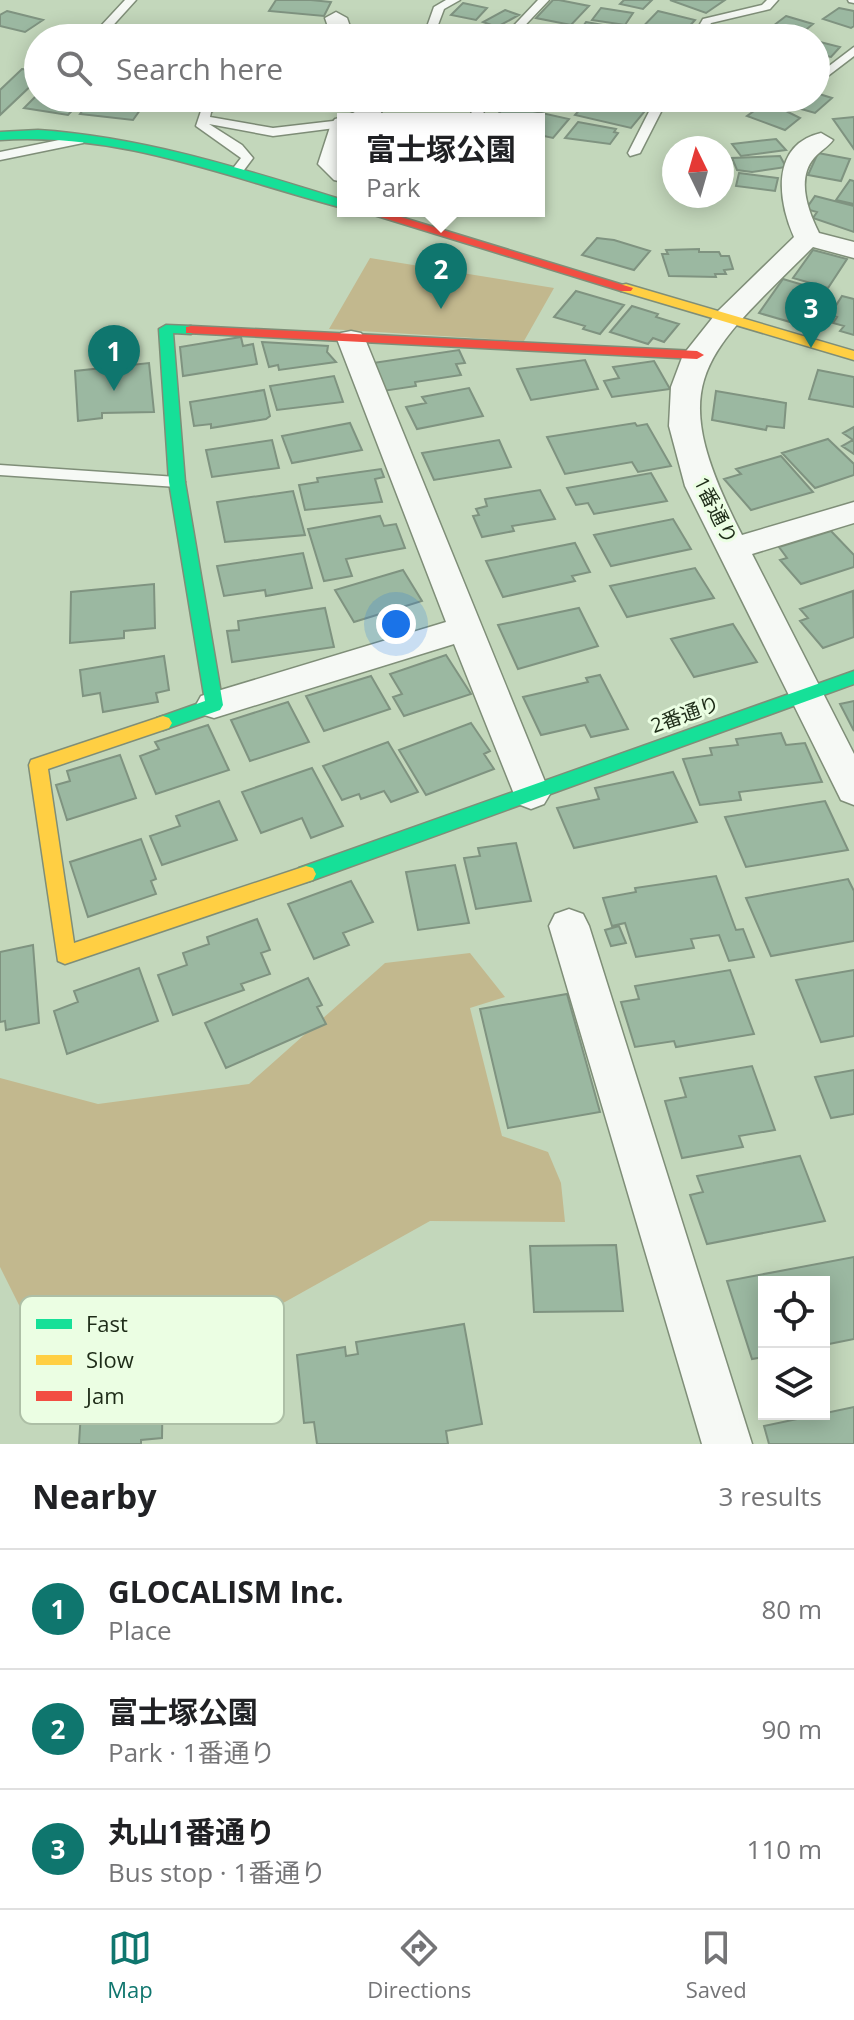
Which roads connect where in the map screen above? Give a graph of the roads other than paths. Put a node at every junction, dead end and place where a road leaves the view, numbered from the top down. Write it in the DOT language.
graph roads {
  1 [pos="131,0"];
  2 [pos="455,0"];
  3 [pos="544,0"];
  4 [pos="773,0"];
  5 [pos="109,24"];
  6 [pos="433,24"];
  7 [pos="521,24"];
  8 [pos="705,24"];
  9 [pos="854,50"];
  10 [pos="830,70"];
  11 [pos="205,112"];
  12 [pos="655,112"];
  13 [pos="203,119"];
  14 [pos="337,125"];
  15 [pos="0,136"];
  16 [pos="85,138"];
  17 [pos="821,140"];
  18 [pos="337,142"];
  19 [pos="634,153"];
  20 [pos="0,156"];
  21 [pos="337,170"];
  22 [pos="237,171"];
  23 [pos="337,202"];
  24 [pos="420,219"];
  25 [pos="808,238"];
  26 [pos="854,250"];
  27 [pos="728,317"];
  28 [pos="351,339"];
  29 [pos="697,355"];
  30 [pos="854,356"];
  31 [pos="0,470"];
  32 [pos="177,482"];
  33 [pos="854,512"];
  34 [pos="735,548"];
  35 [pos="466,628"];
  36 [pos="854,677"];
  37 [pos="806,692"];
  38 [pos="214,705"];
  39 [pos="854,790"];
  40 [pos="531,794"];
  41 [pos="569,926"];
  42 [pos="727,1444"];
  1 -- 5 [label="lane"];
  2 -- 6 [label="lane"];
  3 -- 7 [label="lane"];
  4 -- 8 [label="lane"];
  9 -- 10 [label="lane"];
  11 -- 13 [label="lane"];
  12 -- 19 [label="lane"];
  13 -- 14 [label="lane"];
  13 -- 22 [label="lane"];
  15 -- 16 [label="street"];
  16 -- 20 [label="lane"];
  16 -- 22 [label="street"];
  17 -- 25 [label="street"];
  18 -- 21 [label="street"];
  22 -- 23 [label="street"];
  24 -- 27 [label="street"];
  25 -- 26 [label="street"];
  25 -- 27 [label="street, 1番通り"];
  27 -- 29 [label="street, 1番通り"];
  27 -- 30 [label="street"];
  28 -- 29 [label="street"];
  28 -- 32 [label="street"];
  28 -- 35 [label="street"];
  29 -- 34 [label="street, 1番通り"];
  31 -- 32 [label="lane"];
  32 -- 38 [label="street"];
  33 -- 34 [label="street"];
  34 -- 37 [label="street, 1番通り"];
  35 -- 38 [label="street"];
  35 -- 40 [label="street"];
  36 -- 37 [label="street, 2番通り"];
  37 -- 39 [label="street, 1番通り"];
  37 -- 40 [label="street, 2番通り"];
  38 -- 40 [label="street, 2番通り"];
  41 -- 42 [label="street"];
}
